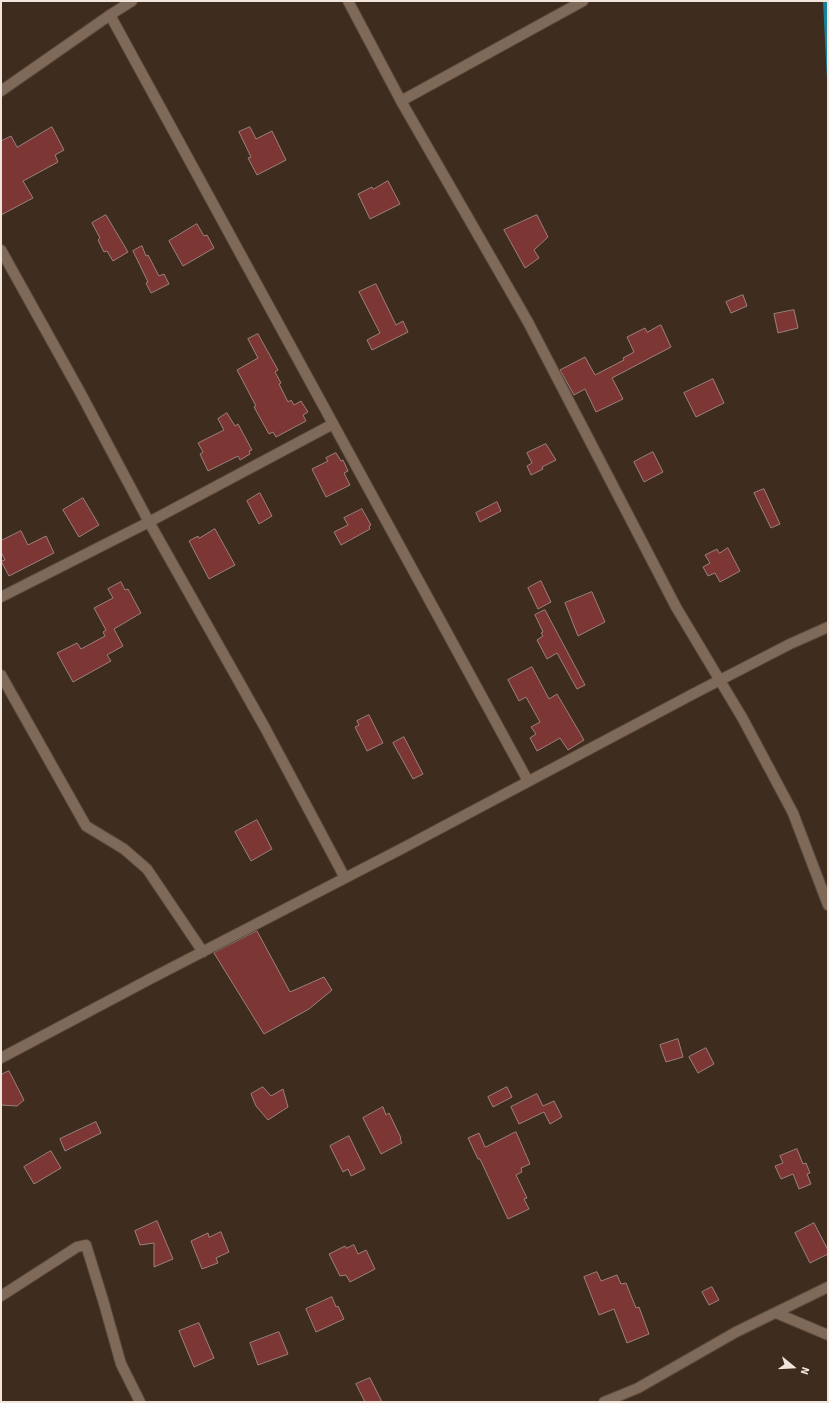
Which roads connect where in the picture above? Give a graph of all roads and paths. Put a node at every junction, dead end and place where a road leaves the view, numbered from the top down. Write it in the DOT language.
graph roads {
  1 [pos="132,1"];
  2 [pos="348,1"];
  3 [pos="583,1"];
  4 [pos="119,4"];
  5 [pos="110,15"];
  6 [pos="1,91"];
  7 [pos="401,101"];
  8 [pos="1,250"];
  9 [pos="333,424"];
  10 [pos="149,522"];
  11 [pos="1,596"];
  12 [pos="828,627"];
  13 [pos="1,675"];
  14 [pos="720,680"];
  15 [pos="528,781"];
  16 [pos="345,878"];
  17 [pos="828,905"];
  18 [pos="203,952"];
  19 [pos="1,1058"];
  20 [pos="828,1287"];
  21 [pos="1,1296"];
  22 [pos="776,1313"];
  23 [pos="828,1335"];
  24 [pos="140,1402"];
  25 [pos="604,1402"];
  1 -- 4 [label="street"];
  2 -- 7 [label="street"];
  3 -- 7 [label="street"];
  4 -- 5 [label="street"];
  5 -- 6 [label="street"];
  5 -- 9 [label="street"];
  7 -- 14 [label="street"];
  8 -- 10 [label="street"];
  9 -- 10 [label="street"];
  9 -- 15 [label="street"];
  10 -- 11 [label="street"];
  10 -- 16 [label="street"];
  12 -- 14 [label="street"];
  13 -- 18 [label="street"];
  14 -- 15 [label="street"];
  14 -- 17 [label="street"];
  15 -- 16 [label="street"];
  16 -- 18 [label="street"];
  18 -- 19 [label="street"];
  20 -- 22 [label="street"];
  21 -- 24 [label="street"];
  22 -- 23 [label="street"];
  22 -- 25 [label="street"];
}
